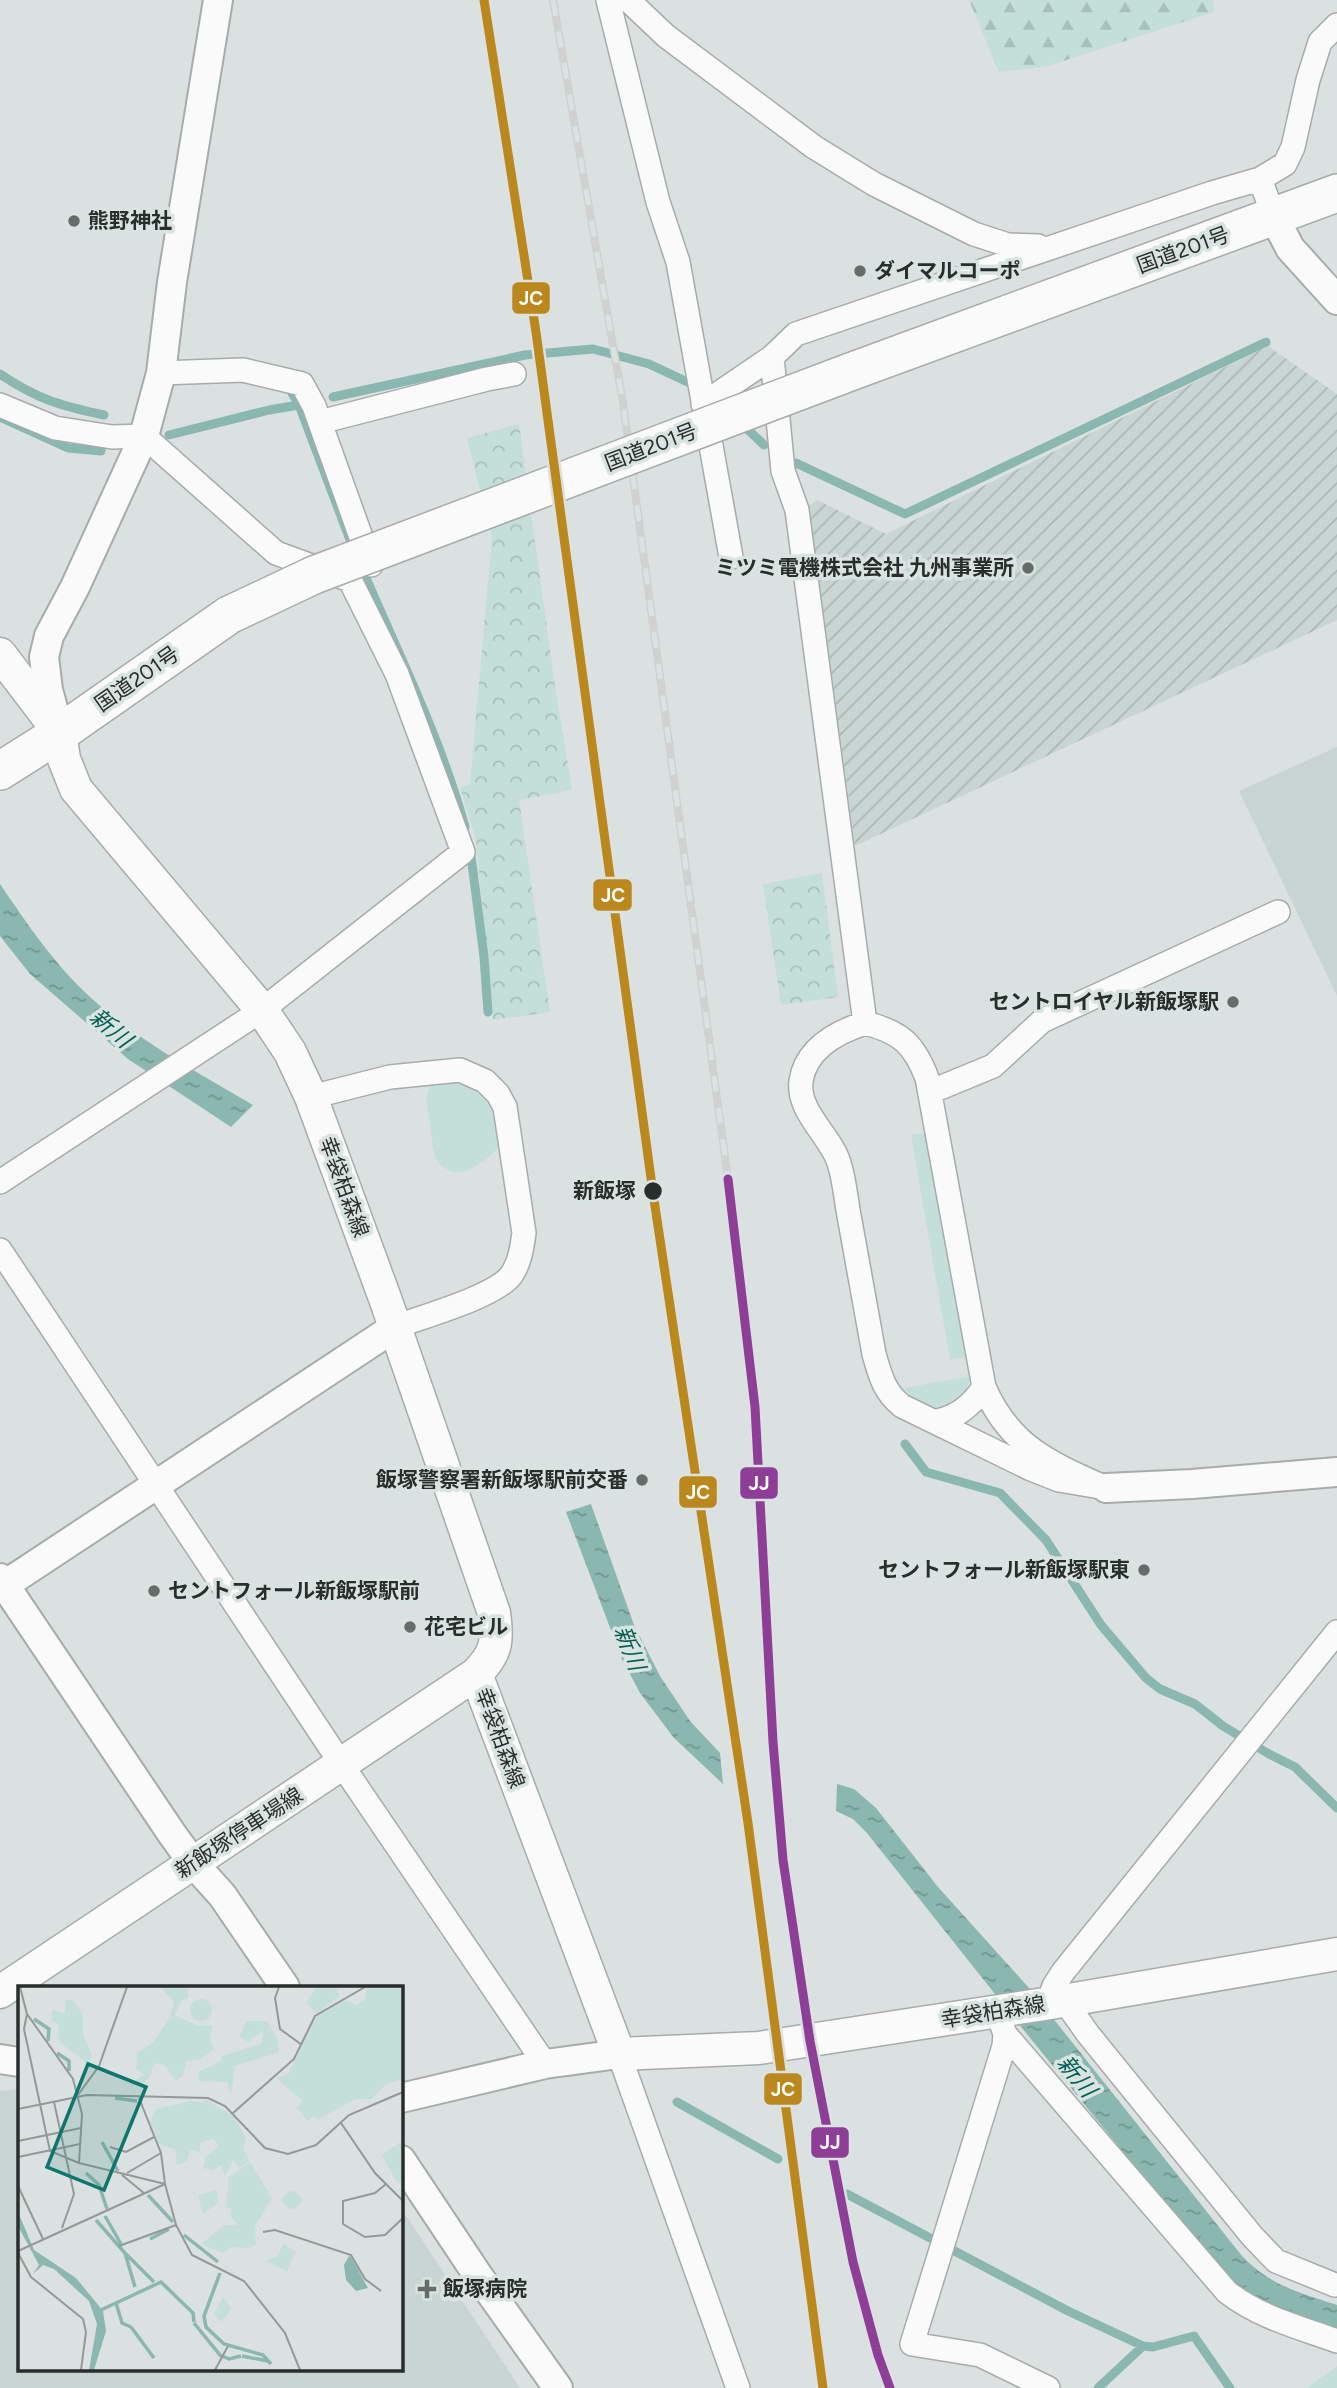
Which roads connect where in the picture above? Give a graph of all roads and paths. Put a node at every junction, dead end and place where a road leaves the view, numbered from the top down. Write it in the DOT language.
graph roads {
  1 [pos="218,0"];
  2 [pos="608,0"];
  3 [pos="628,0"];
  4 [pos="1337,25"];
  5 [pos="1260,180"];
  6 [pos="1337,193"];
  7 [pos="1274,217"];
  8 [pos="1048,247"];
  9 [pos="1337,300"];
  10 [pos="772,357"];
  11 [pos="161,373"];
  12 [pos="514,374"];
  13 [pos="703,404"];
  14 [pos="0,405"];
  15 [pos="320,422"];
  16 [pos="144,436"];
  17 [pos="731,557"];
  18 [pos="350,580"];
  19 [pos="0,654"];
  20 [pos="60,733"];
  21 [pos="0,771"];
  22 [pos="1278,912"];
  23 [pos="262,1010"];
  24 [pos="865,1023"];
  25 [pos="930,1092"];
  26 [pos="311,1097"];
  27 [pos="0,1182"];
  28 [pos="0,1250"];
  29 [pos="395,1327"];
  30 [pos="984,1387"];
  31 [pos="937,1422"];
  32 [pos="1337,1472"];
  33 [pos="156,1485"];
  34 [pos="1106,1488"];
  35 [pos="2,1583"];
  36 [pos="1337,1632"];
  37 [pos="476,1674"];
  38 [pos="342,1765"];
  39 [pos="194,1863"];
  40 [pos="1337,1954"];
  41 [pos="284,1986"];
  42 [pos="0,1992"];
  43 [pos="1056,2002"];
  44 [pos="1001,2018"];
  45 [pos="619,2054"];
  46 [pos="0,2059"];
  47 [pos="18,2062"];
  48 [pos="545,2064"];
  49 [pos="402,2098"];
  50 [pos="402,2162"];
  51 [pos="1335,2285"];
  52 [pos="1337,2341"];
  53 [pos="558,2388"];
  54 [pos="738,2388"];
  55 [pos="1048,2388"];
  1 -- 11 [label="street"];
  2 -- 13 [label="street"];
  3 -- 8 [label="street"];
  4 -- 5 [label="street"];
  5 -- 7 [label="street"];
  5 -- 8 [label="street"];
  6 -- 7 [label="highway, 国道201号"];
  7 -- 9 [label="street"];
  7 -- 20 [label="highway, 国道201号, bridge"];
  8 -- 10 [label="street"];
  10 -- 13 [label="street"];
  10 -- 24 [label="street"];
  11 -- 15 [label="street"];
  11 -- 16 [label="street"];
  12 -- 15 [label="street"];
  13 -- 17 [label="street"];
  14 -- 16 [label="street"];
  15 -- 18 [label="street"];
  16 -- 18 [label="street"];
  16 -- 20 [label="street"];
  18 -- 23 [label="street"];
  19 -- 20 [label="main road, 幸袋柏森線"];
  20 -- 21 [label="highway, 国道201号"];
  20 -- 23 [label="main road, 幸袋柏森線"];
  22 -- 25 [label="street"];
  23 -- 26 [label="main road, 幸袋柏森線"];
  23 -- 27 [label="street"];
  24 -- 25 [label="street"];
  24 -- 31 [label="street"];
  25 -- 30 [label="street"];
  26 -- 29 [label="main road, 幸袋柏森線"];
  26 -- 29 [label="street"];
  28 -- 33 [label="street"];
  29 -- 33 [label="street"];
  29 -- 37 [label="main road, 幸袋柏森線"];
  30 -- 31 [label="street"];
  30 -- 34 [label="street"];
  31 -- 34 [label="street"];
  32 -- 34 [label="street"];
  33 -- 35 [label="street"];
  33 -- 38 [label="street"];
  35 -- 39 [label="street"];
  36 -- 43 [label="street"];
  37 -- 38 [label="main road, 新飯塚停車場線"];
  37 -- 45 [label="main road, 幸袋柏森線"];
  38 -- 39 [label="main road, 新飯塚停車場線"];
  38 -- 48 [label="street"];
  39 -- 41 [label="street"];
  39 -- 42 [label="main road, 新飯塚停車場線"];
  40 -- 43 [label="main road, 幸袋柏森線"];
  43 -- 44 [label="main road, 幸袋柏森線"];
  43 -- 51 [label="street"];
  44 -- 45 [label="main road, 幸袋柏森線"];
  44 -- 52 [label="street"];
  44 -- 55 [label="street"];
  45 -- 48 [label="street"];
  45 -- 54 [label="street"];
  46 -- 47 [label="street"];
  48 -- 49 [label="street"];
  50 -- 53 [label="street"];
}
